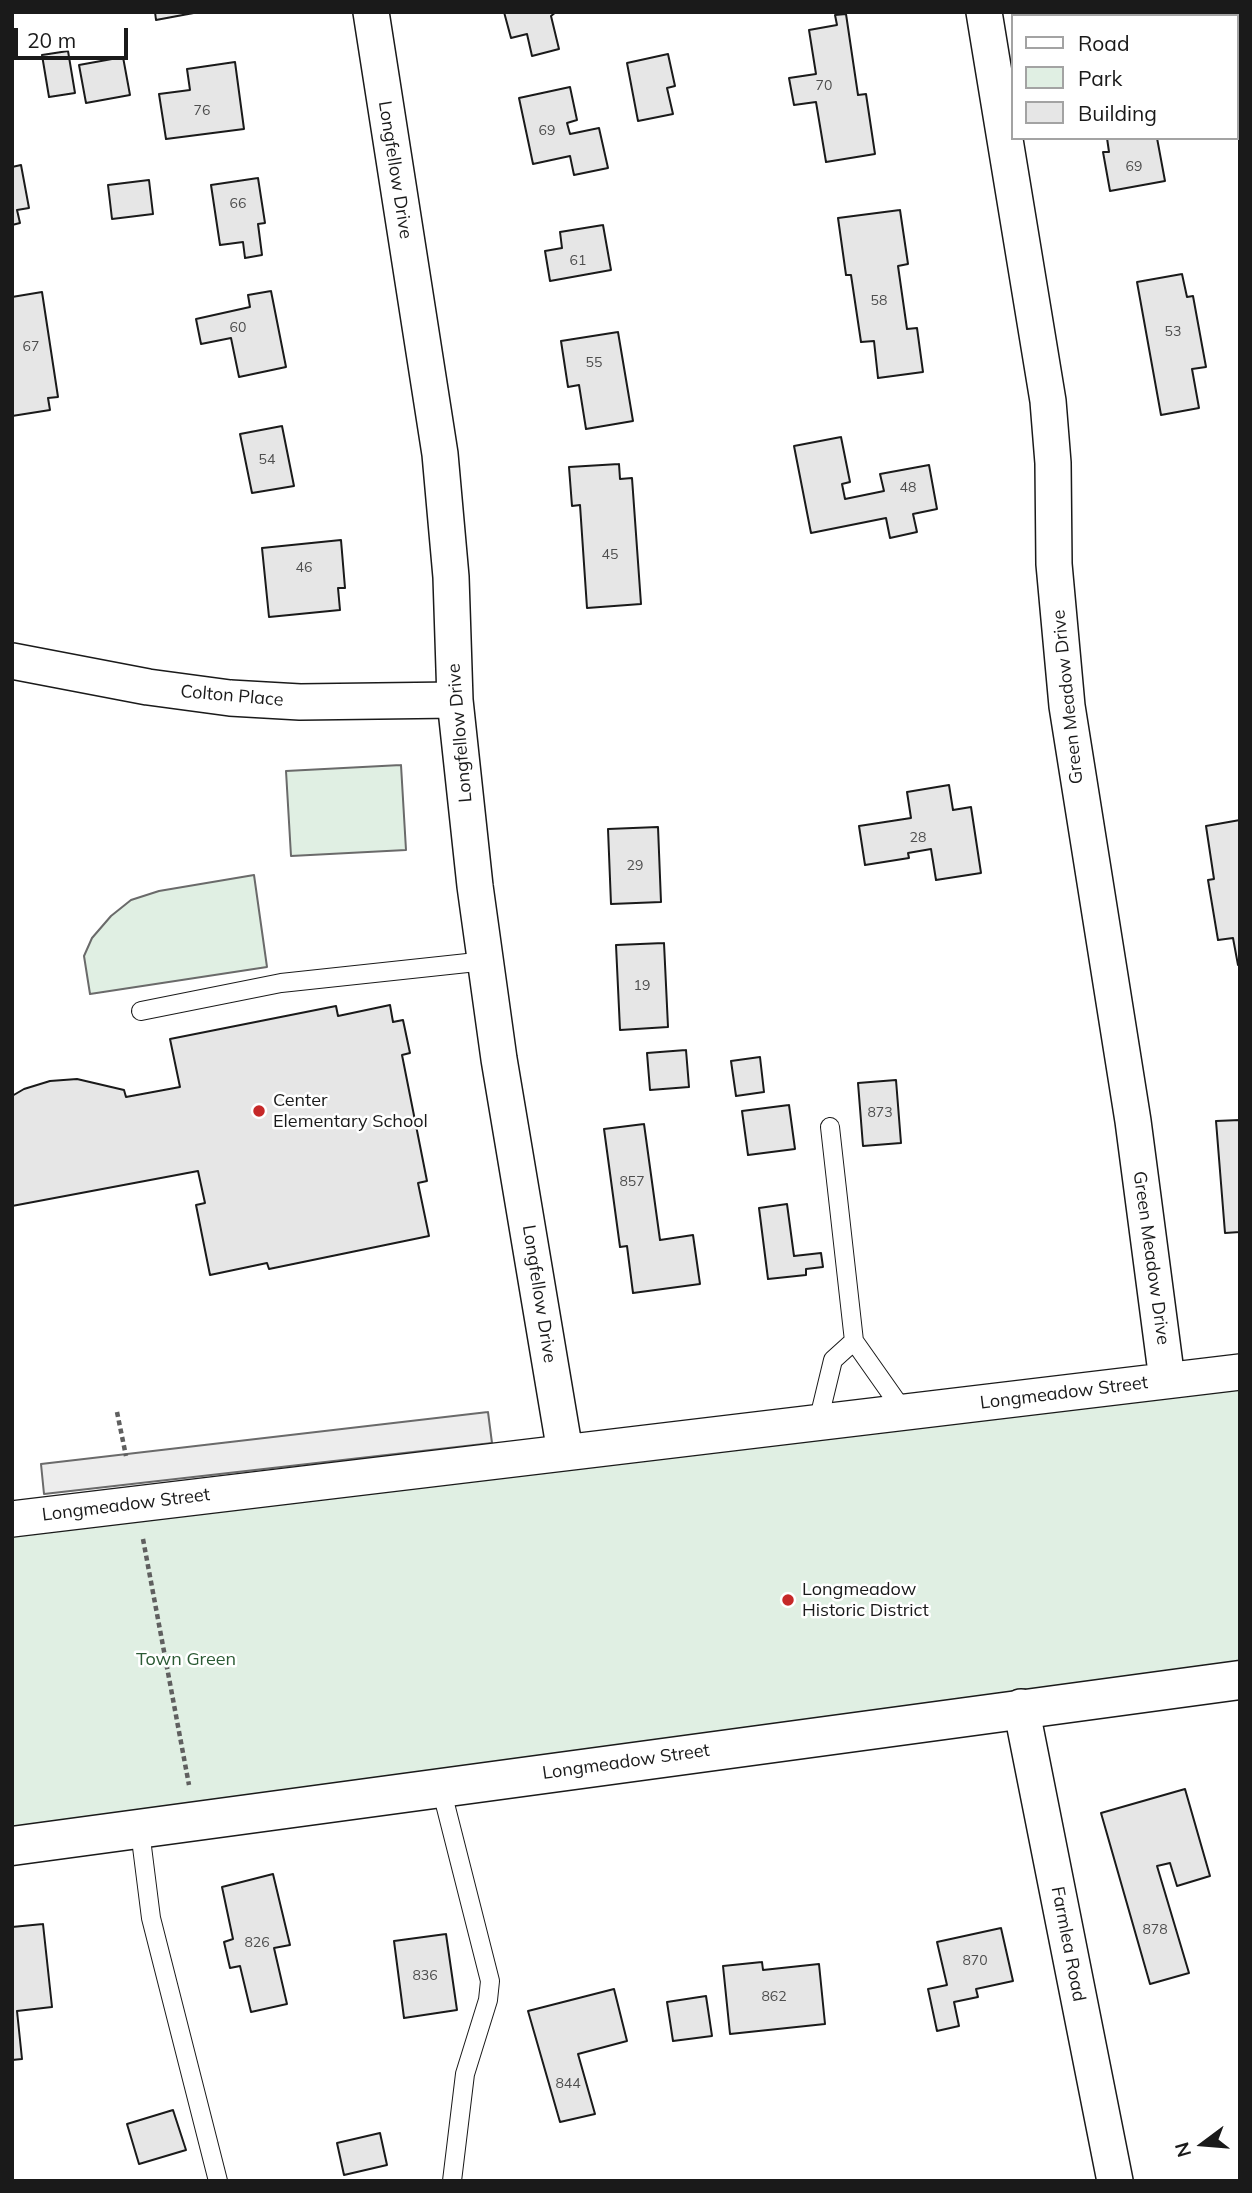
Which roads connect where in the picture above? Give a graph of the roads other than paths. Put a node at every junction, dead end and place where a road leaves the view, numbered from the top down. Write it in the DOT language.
graph roads {
  1 [pos="371,12"];
  2 [pos="984,12"];
  3 [pos="12,661"];
  4 [pos="455,700"];
  5 [pos="486,961"];
  6 [pos="141,1012"];
  7 [pos="830,1127"];
  8 [pos="854,1341"];
  9 [pos="1240,1372"];
  10 [pos="1167,1380"];
  11 [pos="904,1412"];
  12 [pos="818,1422"];
  13 [pos="565,1452"];
  14 [pos="12,1519"];
  15 [pos="1240,1680"];
  16 [pos="1021,1707"];
  17 [pos="441,1788"];
  18 [pos="139,1831"];
  19 [pos="12,1846"];
  20 [pos="218,2181"];
  21 [pos="452,2181"];
  22 [pos="1115,2181"];
  1 -- 4 [label="street, Longfellow Drive"];
  2 -- 10 [label="street, Green Meadow Drive"];
  3 -- 4 [label="street, Colton Place"];
  4 -- 5 [label="street, Longfellow Drive"];
  5 -- 6 [label="lane"];
  5 -- 13 [label="street, Longfellow Drive"];
  7 -- 8 [label="lane"];
  8 -- 11 [label="lane"];
  8 -- 12 [label="lane"];
  9 -- 10 [label="street, Longmeadow Street"];
  10 -- 11 [label="street, Longmeadow Street"];
  11 -- 12 [label="street, Longmeadow Street"];
  12 -- 13 [label="street, Longmeadow Street"];
  13 -- 14 [label="street, Longmeadow Street"];
  15 -- 16 [label="main road, Longmeadow Street"];
  16 -- 17 [label="main road, Longmeadow Street"];
  16 -- 22 [label="street, Farmlea Road"];
  17 -- 18 [label="main road, Longmeadow Street"];
  17 -- 21 [label="lane"];
  18 -- 19 [label="main road, Longmeadow Street"];
  18 -- 20 [label="lane"];
}
